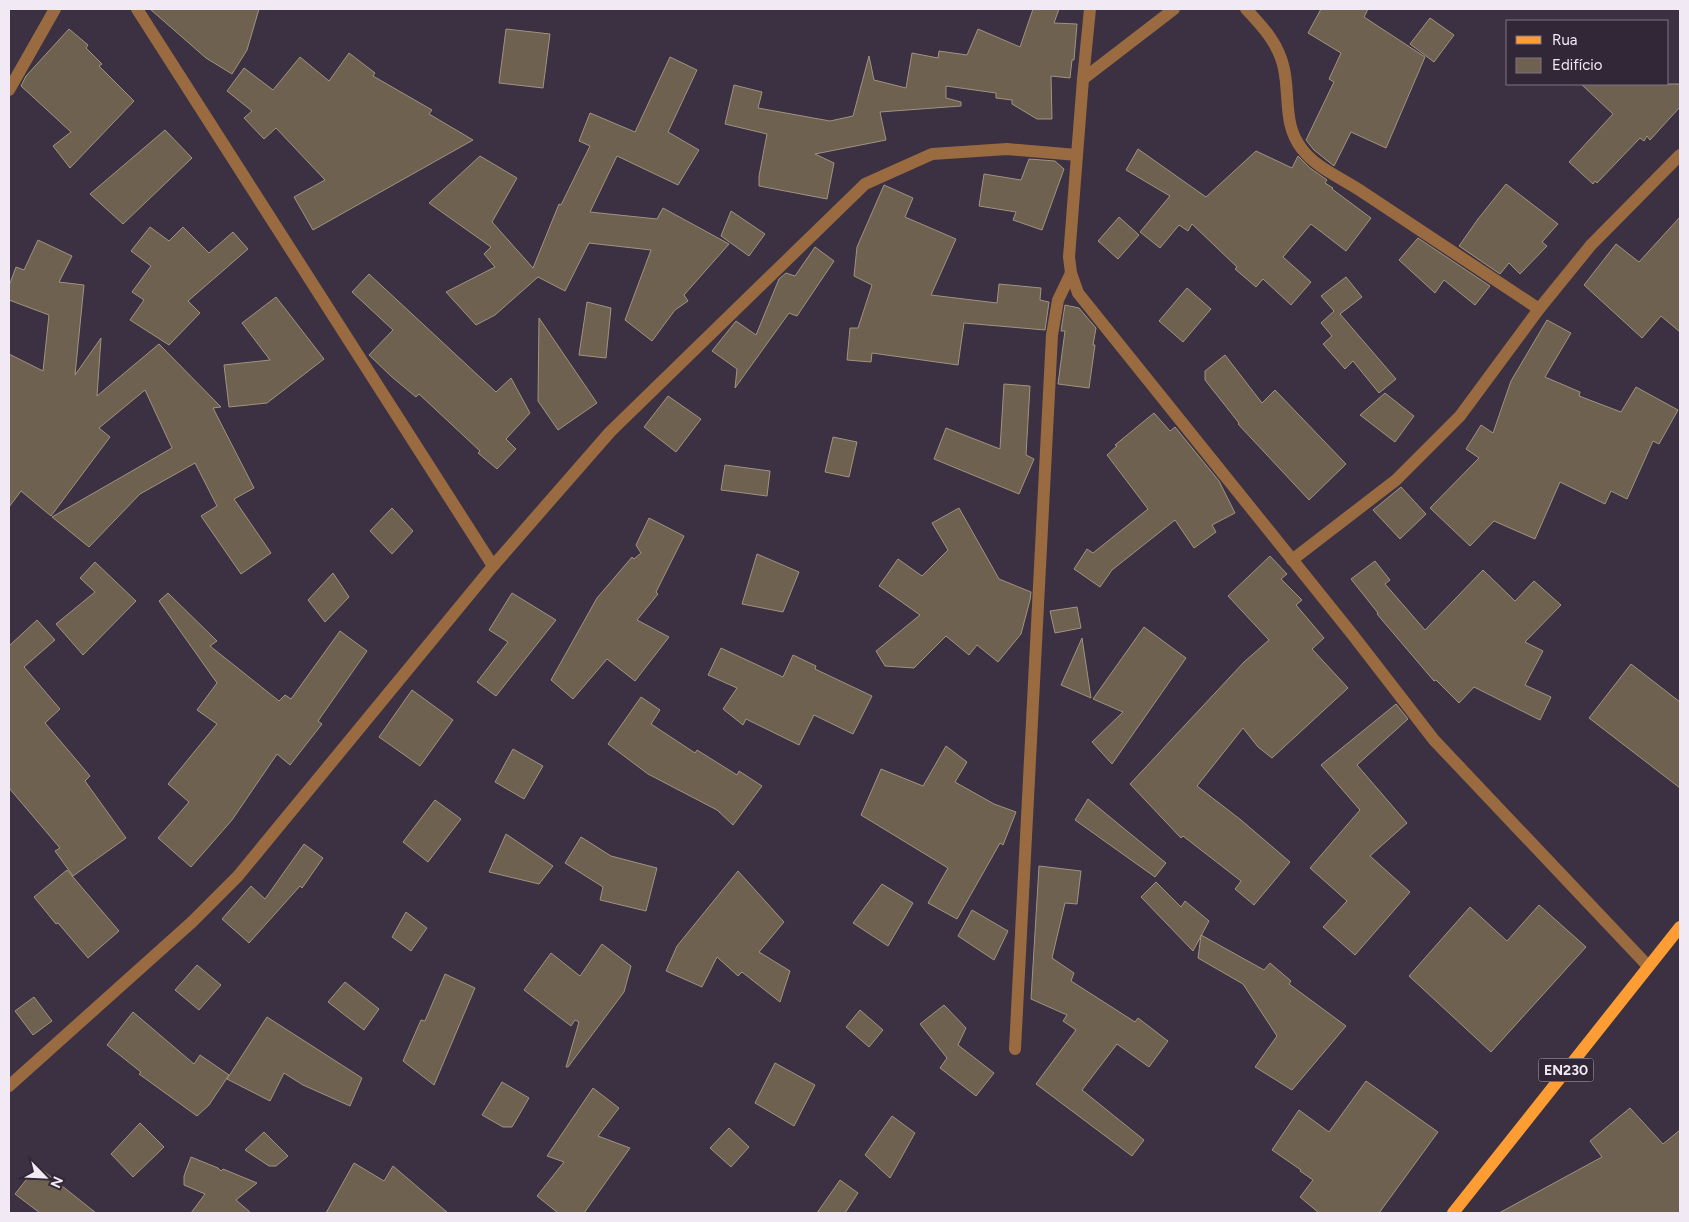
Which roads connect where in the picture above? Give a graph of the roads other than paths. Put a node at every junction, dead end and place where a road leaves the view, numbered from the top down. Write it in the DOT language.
graph roads {
  1 [pos="55,9"];
  2 [pos="136,9"];
  3 [pos="1090,9"];
  4 [pos="1174,9"];
  5 [pos="1246,9"];
  6 [pos="1083,79"];
  7 [pos="9,90"];
  8 [pos="1077,155"];
  9 [pos="1680,155"];
  10 [pos="1070,273"];
  11 [pos="1539,309"];
  12 [pos="1292,560"];
  13 [pos="493,566"];
  14 [pos="1680,927"];
  15 [pos="1648,966"];
  16 [pos="1015,1049"];
  17 [pos="9,1086"];
  18 [pos="1453,1213"];
  1 -- 7 [label="street"];
  2 -- 13 [label="street"];
  3 -- 6 [label="street"];
  4 -- 6 [label="street"];
  5 -- 11 [label="street"];
  6 -- 8 [label="street"];
  8 -- 10 [label="street"];
  8 -- 13 [label="street"];
  9 -- 11 [label="street"];
  10 -- 12 [label="street"];
  10 -- 16 [label="street"];
  11 -- 12 [label="street"];
  12 -- 15 [label="street"];
  13 -- 17 [label="street"];
  14 -- 15 [label="main road, EN230"];
  15 -- 18 [label="main road, EN230"];
}
